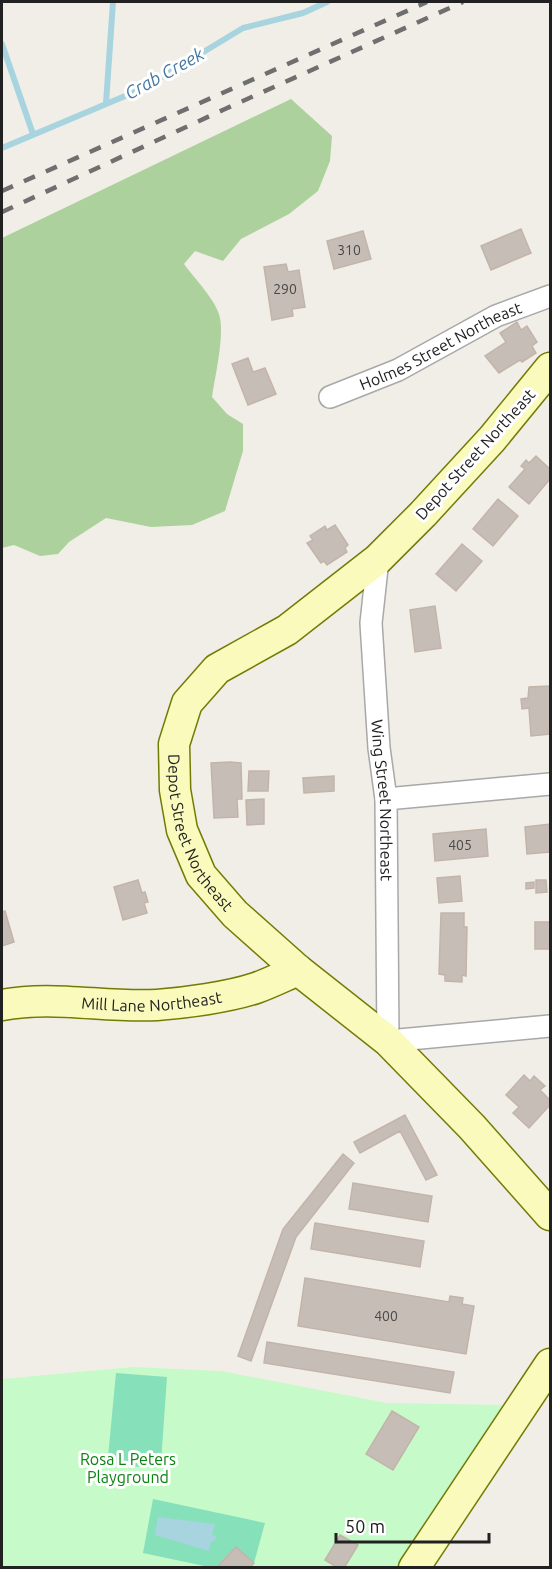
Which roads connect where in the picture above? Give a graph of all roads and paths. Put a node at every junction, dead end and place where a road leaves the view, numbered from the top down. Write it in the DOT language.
graph roads {
  1 [pos="550,296"];
  2 [pos="550,368"];
  3 [pos="330,397"];
  4 [pos="378,559"];
  5 [pos="550,784"];
  6 [pos="386,800"];
  7 [pos="298,970"];
  8 [pos="2,1005"];
  9 [pos="550,1026"];
  10 [pos="388,1041"];
  11 [pos="550,1215"];
  12 [pos="550,1364"];
  13 [pos="414,1568"];
  1 -- 3 [label="street, Holmes Street Northeast"];
  2 -- 4 [label="street, Depot Street Northeast"];
  4 -- 6 [label="street, Wing Street Northeast"];
  4 -- 7 [label="street, Depot Street Northeast"];
  5 -- 6 [label="street"];
  6 -- 10 [label="street, Wing Street Northeast"];
  7 -- 8 [label="street, Mill Lane Northeast"];
  7 -- 10 [label="street, Depot Street Northeast"];
  9 -- 10 [label="street"];
  10 -- 11 [label="street, Depot Street Northeast"];
  12 -- 13 [label="street"];
}
